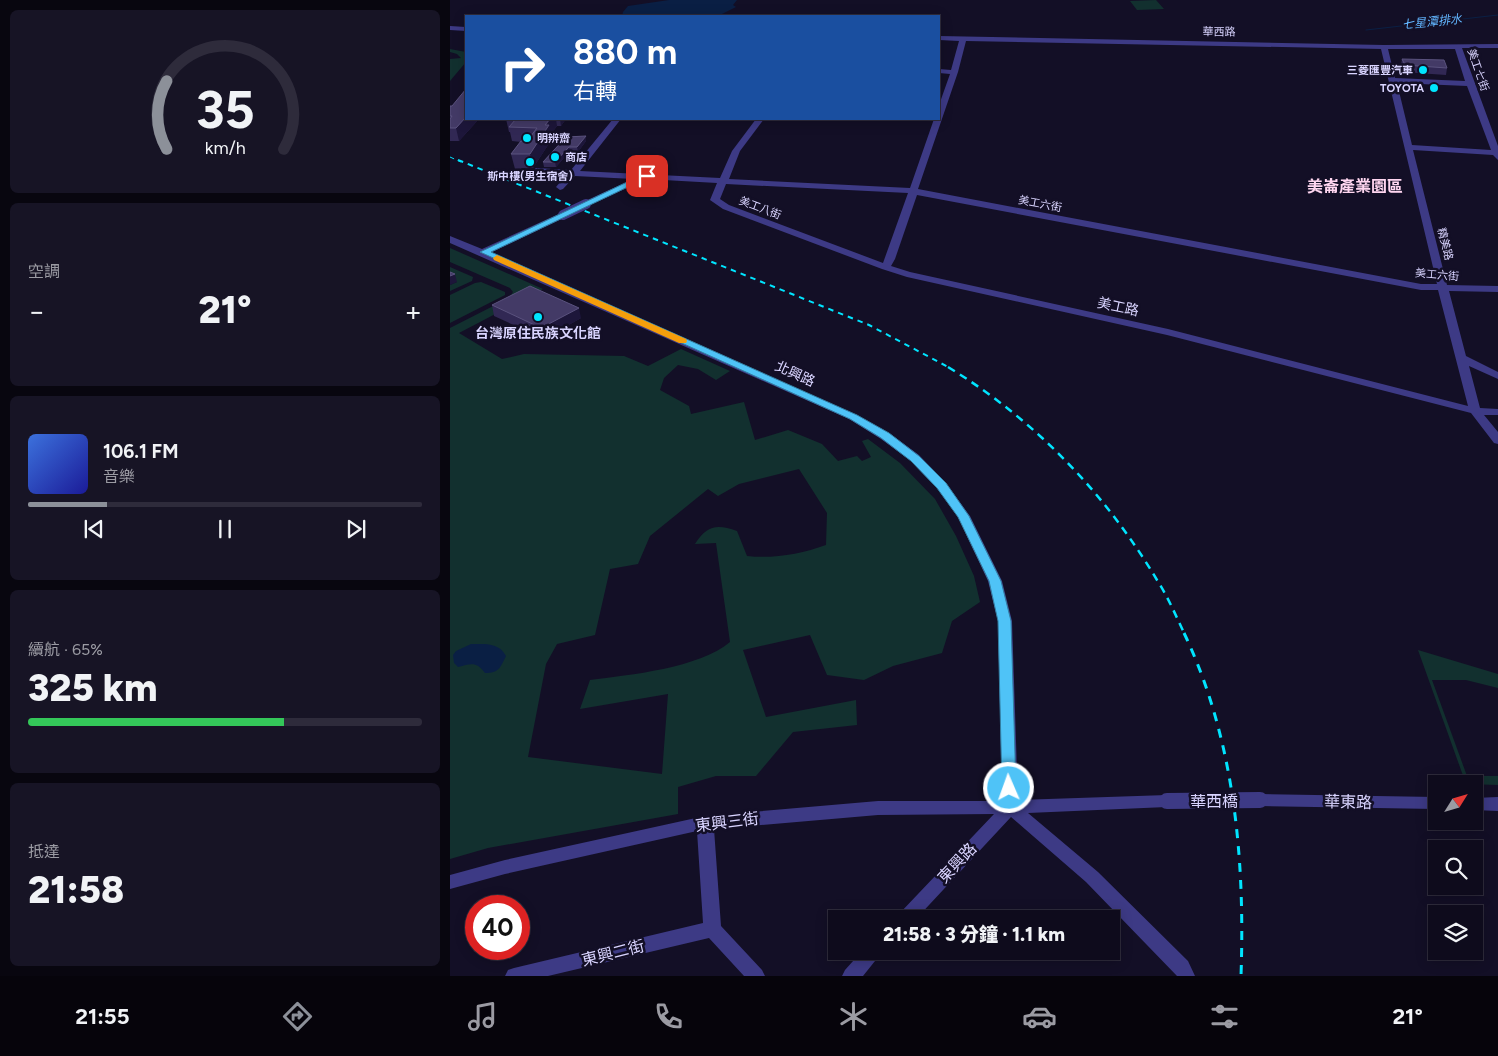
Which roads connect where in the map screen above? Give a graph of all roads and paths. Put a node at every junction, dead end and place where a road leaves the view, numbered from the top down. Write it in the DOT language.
graph roads {
  1 [pos="450,28"];
  2 [pos="465,28"];
  3 [pos="940,38"];
  4 [pos="963,38"];
  5 [pos="1498,46"];
  6 [pos="1384,47"];
  7 [pos="1458,47"];
  8 [pos="940,71"];
  9 [pos="954,72"];
  10 [pos="1392,80"];
  11 [pos="1470,84"];
  12 [pos="940,112"];
  13 [pos="616,120"];
  14 [pos="759,120"];
  15 [pos="937,120"];
  16 [pos="1409,147"];
  17 [pos="1497,155"];
  18 [pos="536,171"];
  19 [pos="574,172"];
  20 [pos="647,176"];
  21 [pos="724,180"];
  22 [pos="560,187"];
  23 [pos="912,191"];
  24 [pos="450,239"];
  25 [pos="484,252"];
  26 [pos="885,267"];
  27 [pos="1443,289"];
  28 [pos="1498,289"];
  29 [pos="1462,358"];
  30 [pos="1498,376"];
  31 [pos="1476,411"];
  32 [pos="1498,412"];
  33 [pos="1498,440"];
  34 [pos="1260,800"];
  35 [pos="1428,803"];
  36 [pos="1483,804"];
  37 [pos="1498,804"];
  38 [pos="1010,807"];
  39 [pos="705,823"];
  40 [pos="450,882"];
  41 [pos="913,910"];
  42 [pos="712,928"];
  43 [pos="866,960"];
  44 [pos="561,971"];
  45 [pos="514,976"];
  46 [pos="756,976"];
  47 [pos="851,976"];
  48 [pos="1186,976"];
  1 -- 2 [label="street"];
  3 -- 4 [label="street, 華西路"];
  4 -- 6 [label="street, 華西路"];
  4 -- 9 [label="street"];
  5 -- 7 [label="street, 華西路"];
  6 -- 7 [label="street, 華西路"];
  6 -- 10 [label="street, 精美路"];
  7 -- 11 [label="street, 美工七街"];
  8 -- 9 [label="street"];
  9 -- 12 [label="street"];
  10 -- 11 [label="street"];
  10 -- 16 [label="street, 精美路"];
  11 -- 17 [label="street, 美工七街"];
  13 -- 19 [label="street"];
  14 -- 21 [label="street, 美工八街"];
  15 -- 23 [label="street"];
  16 -- 17 [label="street"];
  16 -- 27 [label="street, 精美路"];
  18 -- 19 [label="street, 美工六街"];
  19 -- 20 [label="street, 美工六街"];
  19 -- 22 [label="street"];
  20 -- 21 [label="street, 美工六街"];
  20 -- 25 [label="street, bridge"];
  21 -- 23 [label="street, 美工六街"];
  21 -- 26 [label="street, 美工八街"];
  23 -- 26 [label="street"];
  23 -- 27 [label="street, 美工六街"];
  24 -- 25 [label="street, 北興路"];
  25 -- 38 [label="street, 北興路"];
  26 -- 31 [label="street, 美工路"];
  27 -- 28 [label="street, 美工六街"];
  27 -- 29 [label="street, 精美路"];
  29 -- 30 [label="street"];
  29 -- 31 [label="street, 精美路"];
  31 -- 32 [label="street, 美工路"];
  31 -- 33 [label="street, 精美路"];
  34 -- 35 [label="street, 華東路"];
  34 -- 38 [label="street, 華西橋, bridge"];
  36 -- 37 [label="street"];
  38 -- 39 [label="street, 東興三街"];
  38 -- 41 [label="street, 東興路"];
  38 -- 48 [label="street"];
  39 -- 40 [label="street, 東興三街"];
  39 -- 42 [label="street"];
  42 -- 44 [label="street, 東興二街"];
  42 -- 46 [label="street"];
  43 -- 47 [label="street"];
  44 -- 45 [label="street, 東興二街"];
}
